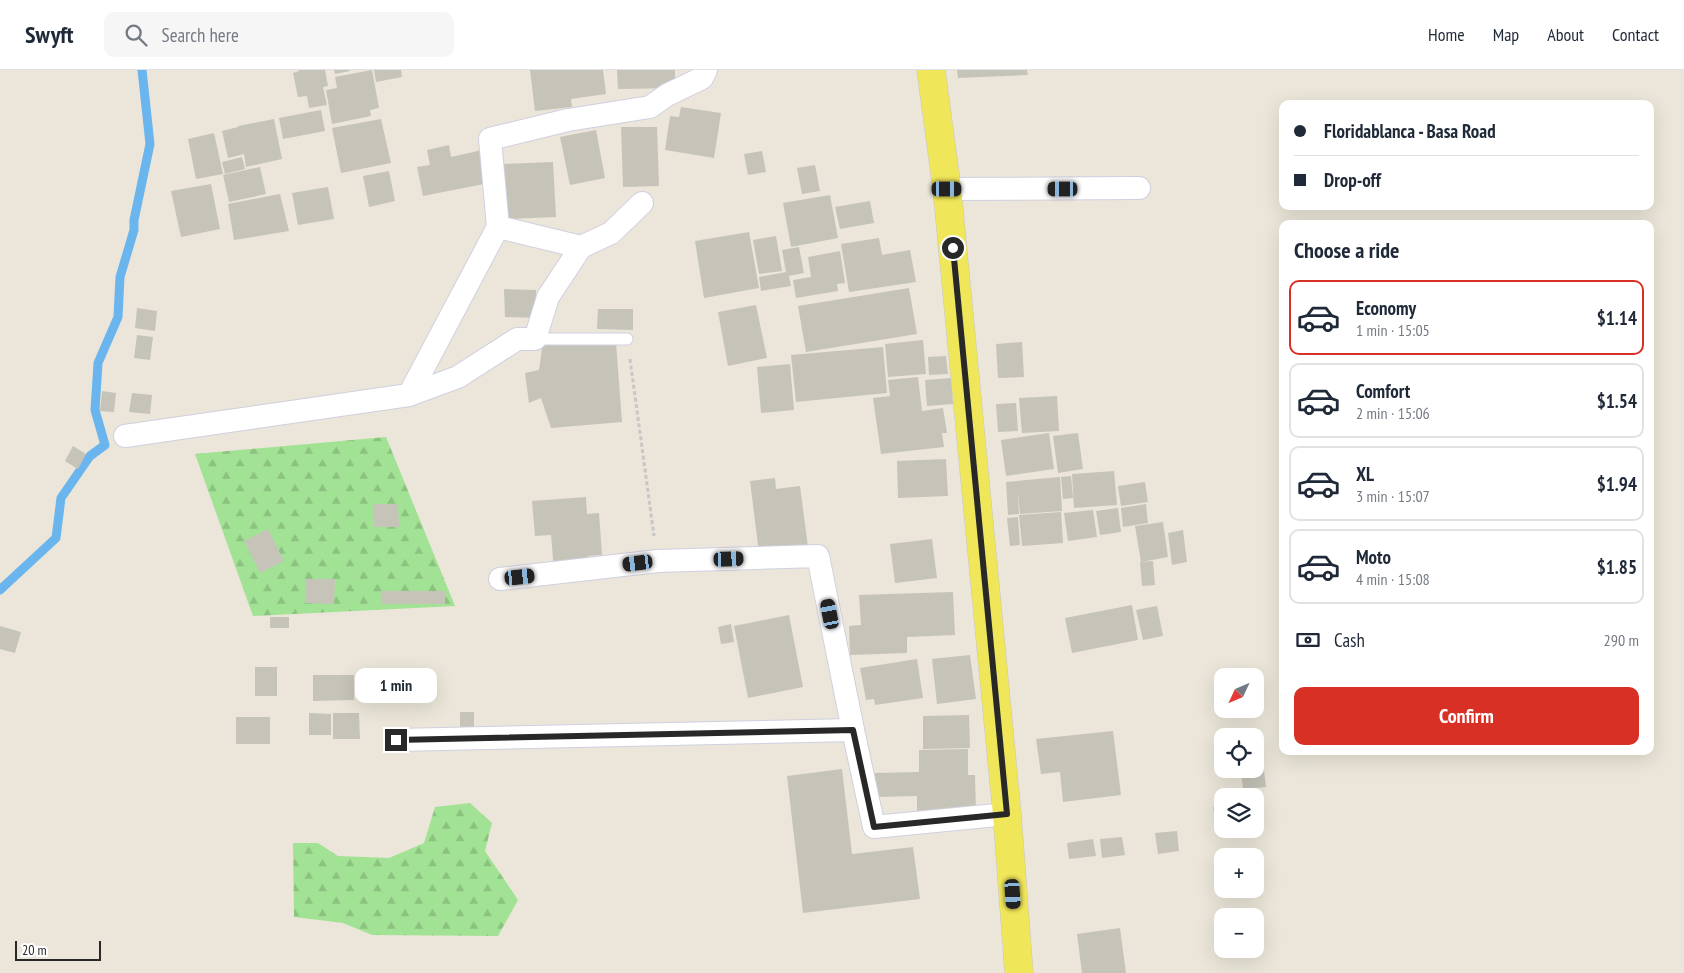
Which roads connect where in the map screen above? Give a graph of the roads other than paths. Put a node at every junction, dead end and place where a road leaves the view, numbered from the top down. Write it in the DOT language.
graph roads {
  1 [pos="706,70"];
  2 [pos="931,70"];
  3 [pos="1140,188"];
  4 [pos="947,189"];
  5 [pos="642,202"];
  6 [pos="498,226"];
  7 [pos="581,247"];
  8 [pos="535,339"];
  9 [pos="627,339"];
  10 [pos="410,395"];
  11 [pos="125,436"];
  12 [pos="500,579"];
  13 [pos="853,730"];
  14 [pos="396,740"];
  15 [pos="1007,814"];
  16 [pos="1019,973"];
  1 -- 6 [label="street"];
  2 -- 4 [label="main road"];
  3 -- 4 [label="street"];
  4 -- 15 [label="main road"];
  5 -- 7 [label="street"];
  6 -- 7 [label="street"];
  6 -- 10 [label="street"];
  7 -- 8 [label="street"];
  8 -- 9 [label="lane"];
  8 -- 10 [label="street"];
  10 -- 11 [label="street"];
  12 -- 13 [label="street"];
  13 -- 14 [label="street"];
  13 -- 15 [label="street"];
  15 -- 16 [label="main road"];
}
